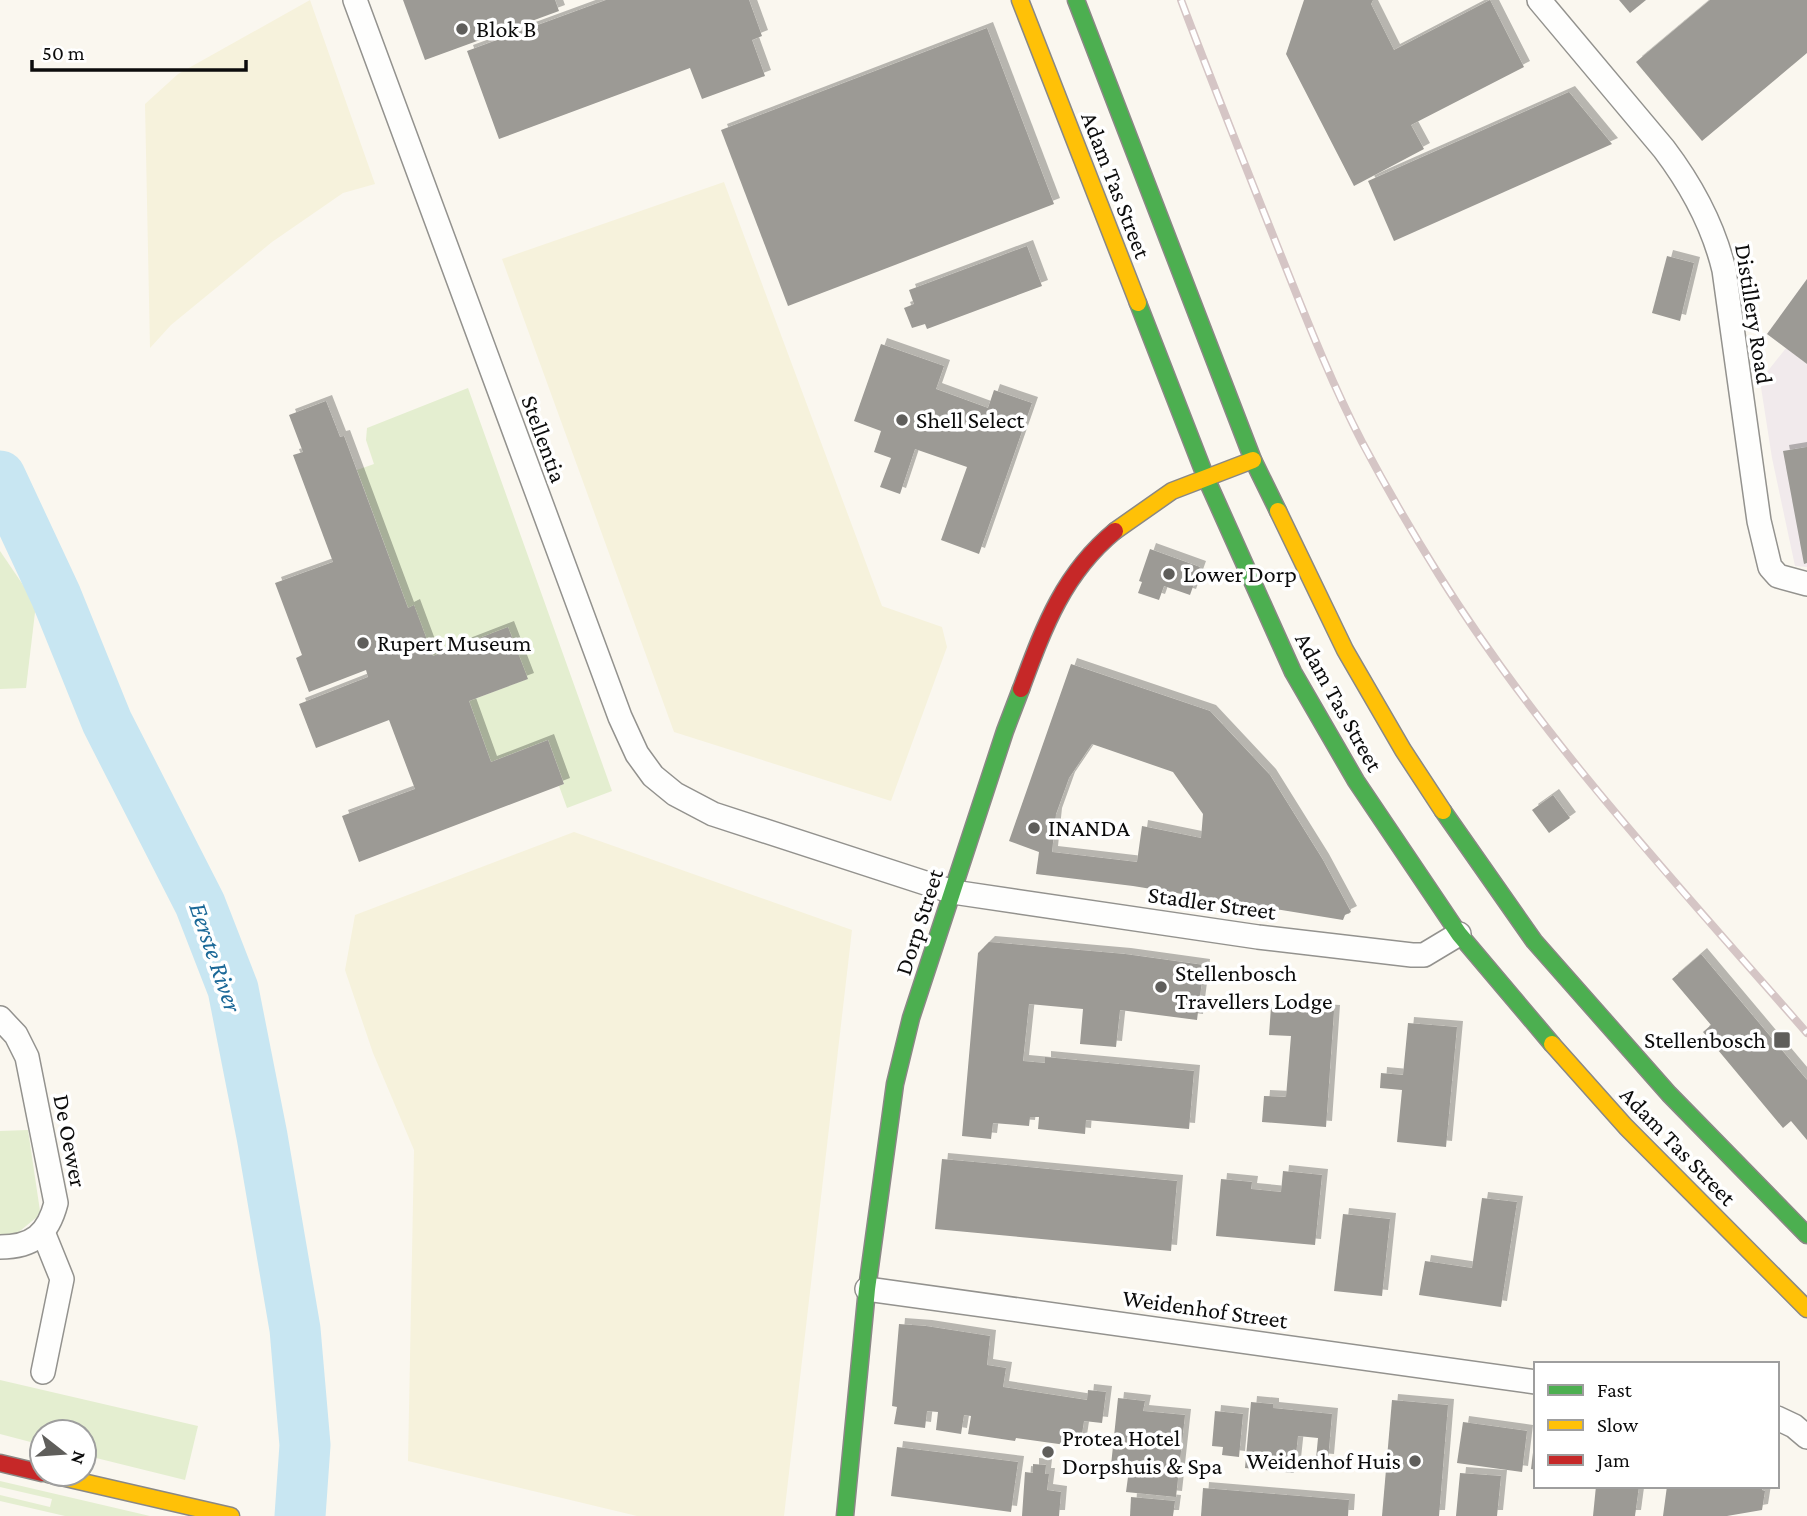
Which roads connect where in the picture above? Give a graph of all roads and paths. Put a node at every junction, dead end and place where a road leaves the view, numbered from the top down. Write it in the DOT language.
graph roads {
  1 [pos="355,0"];
  2 [pos="1020,0"];
  3 [pos="1076,0"];
  4 [pos="1539,0"];
  5 [pos="1253,460"];
  6 [pos="1206,478"];
  7 [pos="1807,584"];
  8 [pos="953,892"];
  9 [pos="1459,934"];
  10 [pos="0,1018"];
  11 [pos="43,1232"];
  12 [pos="1807,1235"];
  13 [pos="0,1247"];
  14 [pos="867,1289"];
  15 [pos="1807,1309"];
  16 [pos="43,1372"];
  17 [pos="1534,1382"];
  18 [pos="1779,1419"];
  19 [pos="1807,1437"];
  20 [pos="0,1463"];
  21 [pos="28,1470"];
  22 [pos="98,1485"];
  23 [pos="231,1516"];
  24 [pos="845,1516"];
  1 -- 8 [label="street, Stellentia"];
  2 -- 6 [label="main road, Adam Tas Street"];
  3 -- 5 [label="main road, Adam Tas Street"];
  4 -- 7 [label="street, Distillery Road"];
  5 -- 6 [label="main road, Dorp Street"];
  5 -- 12 [label="main road, Adam Tas Street"];
  6 -- 8 [label="main road, Dorp Street"];
  6 -- 9 [label="main road, Adam Tas Street"];
  8 -- 9 [label="street, Stadler Street"];
  8 -- 14 [label="main road, Dorp Street"];
  9 -- 15 [label="main road, Adam Tas Street"];
  10 -- 11 [label="street, De Oewer"];
  11 -- 13 [label="street"];
  11 -- 16 [label="street"];
  14 -- 17 [label="street, Weidenhof Street"];
  14 -- 24 [label="main road, Dorp Street"];
  18 -- 19 [label="street"];
  20 -- 21 [label="main road"];
  22 -- 23 [label="main road"];
}
